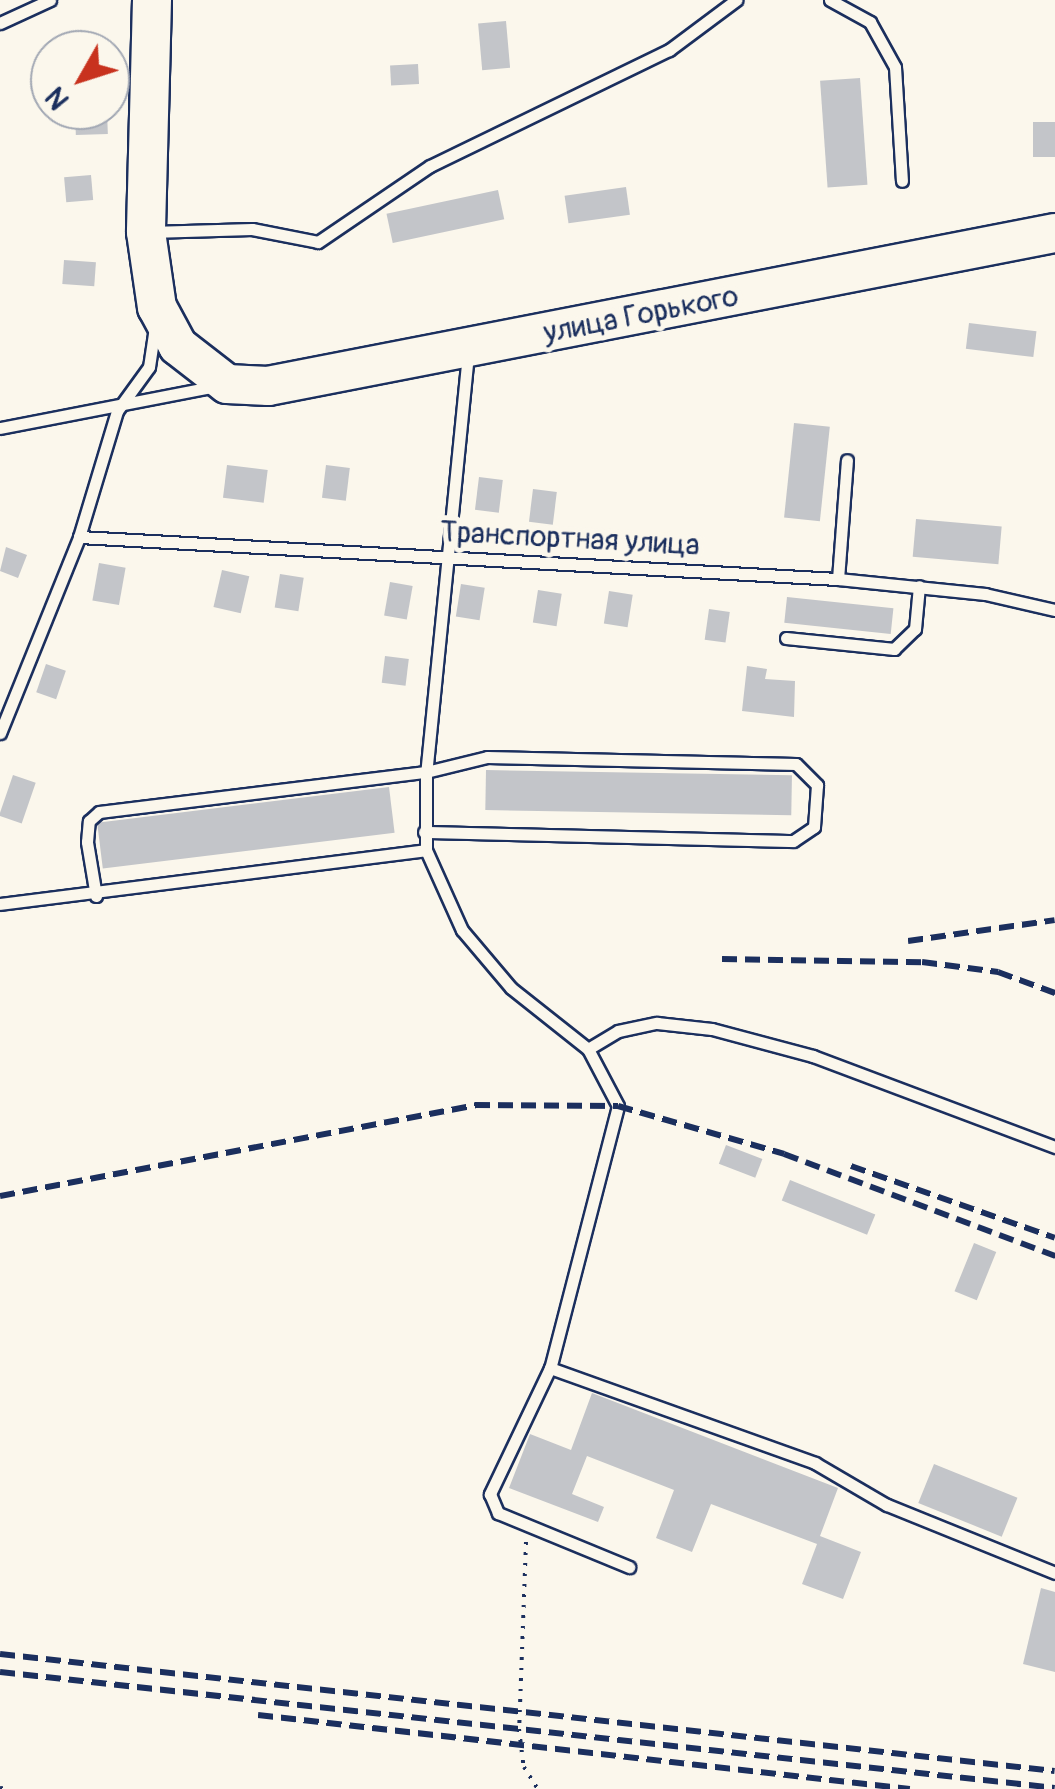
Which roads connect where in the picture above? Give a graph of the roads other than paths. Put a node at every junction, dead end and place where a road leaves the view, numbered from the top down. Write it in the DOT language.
graph roads {
  1 [pos="50,0"];
  2 [pos="152,0"];
  3 [pos="736,0"];
  4 [pos="830,0"];
  5 [pos="0,23"];
  6 [pos="902,182"];
  7 [pos="146,232"];
  8 [pos="1055,233"];
  9 [pos="157,307"];
  10 [pos="468,350"];
  11 [pos="227,384"];
  12 [pos="118,410"];
  13 [pos="0,428"];
  14 [pos="847,460"];
  15 [pos="80,538"];
  16 [pos="450,559"];
  17 [pos="838,580"];
  18 [pos="919,586"];
  19 [pos="1055,610"];
  20 [pos="786,638"];
  21 [pos="0,733"];
  22 [pos="426,772"];
  23 [pos="424,832"];
  24 [pos="426,850"];
  25 [pos="96,896"];
  26 [pos="0,904"];
  27 [pos="588,1049"];
  28 [pos="1055,1146"];
  29 [pos="550,1368"];
  30 [pos="629,1567"];
  31 [pos="1055,1573"];
  1 -- 5 [label="lane"];
  2 -- 7 [label="main road"];
  3 -- 7 [label="lane"];
  4 -- 6 [label="lane"];
  7 -- 9 [label="main road"];
  8 -- 10 [label="main road, улица Горького"];
  9 -- 11 [label="main road"];
  9 -- 12 [label="lane"];
  10 -- 11 [label="main road, улица Горького"];
  10 -- 16 [label="lane"];
  11 -- 12 [label="lane, улица Горького"];
  12 -- 13 [label="lane, улица Горького"];
  12 -- 15 [label="lane"];
  14 -- 17 [label="lane"];
  15 -- 16 [label="lane, Транспортная улица"];
  15 -- 21 [label="lane"];
  16 -- 17 [label="lane, Транспортная улица"];
  16 -- 22 [label="lane"];
  17 -- 18 [label="lane, Транспортная улица"];
  18 -- 19 [label="lane, Транспортная улица"];
  18 -- 20 [label="lane"];
  22 -- 23 [label="lane"];
  22 -- 23 [label="lane"];
  22 -- 25 [label="lane"];
  23 -- 24 [label="lane"];
  24 -- 25 [label="lane"];
  24 -- 27 [label="lane"];
  25 -- 26 [label="lane"];
  27 -- 28 [label="lane"];
  27 -- 29 [label="lane"];
  29 -- 30 [label="lane"];
  29 -- 31 [label="lane"];
}
